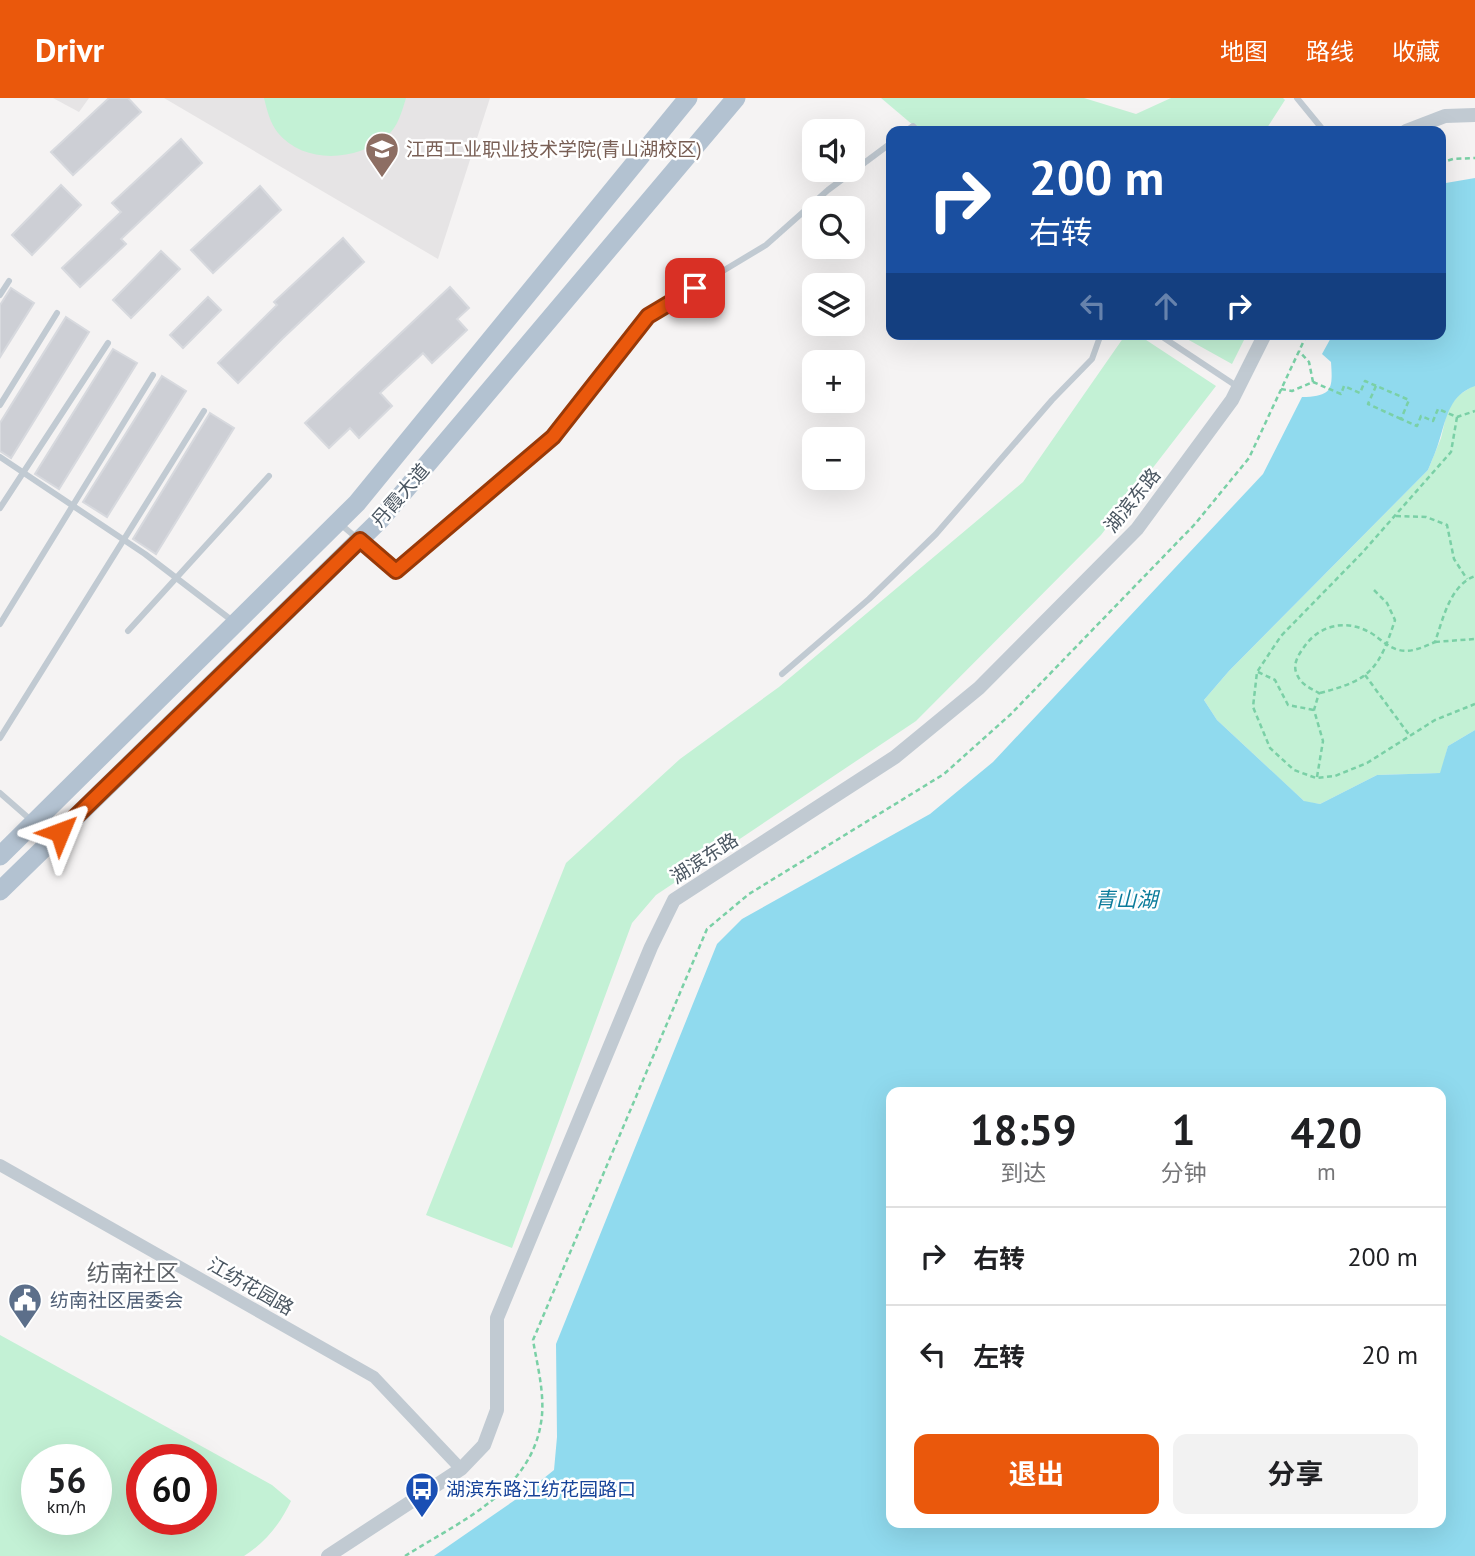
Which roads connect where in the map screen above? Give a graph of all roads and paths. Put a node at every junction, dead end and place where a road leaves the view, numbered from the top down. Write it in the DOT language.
graph roads {
  1 [pos="688,98"];
  2 [pos="736,98"];
  3 [pos="1297,98"];
  4 [pos="1475,115"];
  5 [pos="1320,126"];
  6 [pos="1419,126"];
  7 [pos="886,147"];
  8 [pos="1475,158"];
  9 [pos="1446,161"];
  10 [pos="9,281"];
  11 [pos="0,295"];
  12 [pos="57,313"];
  13 [pos="1099,340"];
  14 [pos="1167,340"];
  15 [pos="1262,340"];
  16 [pos="1304,340"];
  17 [pos="107,343"];
  18 [pos="1299,351"];
  19 [pos="153,375"];
  20 [pos="1313,382"];
  21 [pos="1376,386"];
  22 [pos="1238,387"];
  23 [pos="1281,389"];
  24 [pos="0,405"];
  25 [pos="204,411"];
  26 [pos="1475,411"];
  27 [pos="1457,417"];
  28 [pos="1401,419"];
  29 [pos="0,457"];
  30 [pos="23,472"];
  31 [pos="269,477"];
  32 [pos="73,506"];
  33 [pos="0,508"];
  34 [pos="1395,516"];
  35 [pos="338,522"];
  36 [pos="124,540"];
  37 [pos="360,540"];
  38 [pos="1475,576"];
  39 [pos="177,578"];
  40 [pos="1467,579"];
  41 [pos="1373,589"];
  42 [pos="235,623"];
  43 [pos="0,624"];
  44 [pos="128,631"];
  45 [pos="1475,639"];
  46 [pos="1436,642"];
  47 [pos="1387,645"];
  48 [pos="1257,672"];
  49 [pos="782,674"];
  50 [pos="1365,675"];
  51 [pos="1319,693"];
  52 [pos="1475,704"];
  53 [pos="1314,710"];
  54 [pos="1410,736"];
  55 [pos="0,738"];
  56 [pos="1317,778"];
  57 [pos="0,793"];
  58 [pos="33,822"];
  59 [pos="0,856"];
  60 [pos="0,891"];
  61 [pos="0,1165"];
  62 [pos="461,1469"];
  63 [pos="328,1556"];
  64 [pos="405,1556"];
  1 -- 35 [label="main road, 丹霞大道"];
  2 -- 37 [label="main road, 丹霞大道"];
  3 -- 5 [label="lane"];
  4 -- 6 [label="street"];
  7 -- 37 [label="lane"];
  8 -- 9 [label="path"];
  10 -- 11 [label="lane"];
  12 -- 24 [label="lane"];
  13 -- 49 [label="lane"];
  14 -- 22 [label="lane"];
  15 -- 22 [label="street, 湖滨东路"];
  16 -- 18 [label="path"];
  17 -- 30 [label="lane"];
  18 -- 20 [label="path"];
  18 -- 23 [label="path"];
  19 -- 32 [label="lane"];
  20 -- 21 [label="path"];
  20 -- 23 [label="path"];
  21 -- 28 [label="path"];
  21 -- 28 [label="path"];
  22 -- 62 [label="street, 湖滨东路"];
  23 -- 64 [label="path"];
  25 -- 36 [label="lane"];
  26 -- 27 [label="path"];
  27 -- 28 [label="path"];
  27 -- 34 [label="path"];
  29 -- 30 [label="lane"];
  30 -- 32 [label="lane"];
  30 -- 33 [label="lane"];
  31 -- 39 [label="lane"];
  32 -- 36 [label="lane"];
  32 -- 43 [label="lane"];
  34 -- 40 [label="path"];
  34 -- 48 [label="path"];
  35 -- 37 [label="lane"];
  35 -- 42 [label="main road, 丹霞大道"];
  36 -- 39 [label="lane"];
  36 -- 55 [label="lane"];
  37 -- 60 [label="main road, 丹霞大道"];
  38 -- 40 [label="path"];
  39 -- 42 [label="lane"];
  39 -- 44 [label="lane"];
  40 -- 46 [label="path"];
  41 -- 47 [label="path"];
  42 -- 58 [label="main road, 丹霞大道"];
  45 -- 46 [label="path"];
  46 -- 47 [label="path"];
  47 -- 50 [label="path"];
  47 -- 51 [label="path"];
  48 -- 53 [label="path"];
  48 -- 56 [label="path"];
  50 -- 51 [label="path"];
  50 -- 54 [label="path"];
  51 -- 53 [label="path"];
  52 -- 54 [label="path"];
  53 -- 56 [label="path"];
  54 -- 56 [label="path"];
  57 -- 58 [label="lane"];
  58 -- 59 [label="main road, 丹霞大道"];
  61 -- 62 [label="street, 江纺花园路"];
  62 -- 63 [label="street, 湖滨东路"];
}
